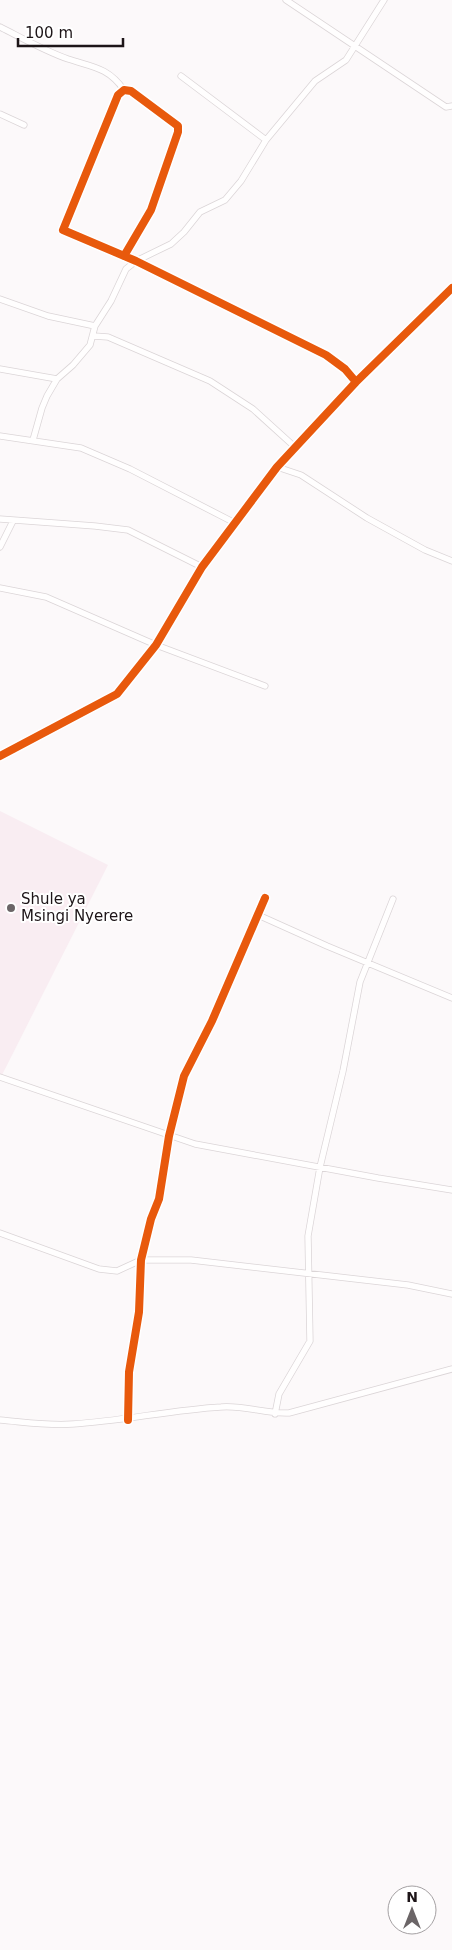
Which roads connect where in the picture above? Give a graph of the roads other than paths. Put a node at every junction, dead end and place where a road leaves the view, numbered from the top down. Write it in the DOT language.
graph roads {
  1 [pos="286,0"];
  2 [pos="384,0"];
  3 [pos="0,27"];
  4 [pos="355,48"];
  5 [pos="181,76"];
  6 [pos="124,90"];
  7 [pos="452,106"];
  8 [pos="0,114"];
  9 [pos="24,125"];
  10 [pos="266,140"];
  11 [pos="124,256"];
  12 [pos="136,261"];
  13 [pos="452,288"];
  14 [pos="0,299"];
  15 [pos="95,326"];
  16 [pos="94,336"];
  17 [pos="0,369"];
  18 [pos="57,379"];
  19 [pos="356,382"];
  20 [pos="0,436"];
  21 [pos="33,440"];
  22 [pos="296,448"];
  23 [pos="277,467"];
  24 [pos="0,519"];
  25 [pos="13,521"];
  26 [pos="234,522"];
  27 [pos="0,547"];
  28 [pos="452,561"];
  29 [pos="202,567"];
  30 [pos="0,588"];
  31 [pos="156,644"];
  32 [pos="266,686"];
  33 [pos="0,756"];
  34 [pos="265,898"];
  35 [pos="393,900"];
  36 [pos="258,915"];
  37 [pos="368,963"];
  38 [pos="452,998"];
  39 [pos="0,1076"];
  40 [pos="169,1136"];
  41 [pos="320,1167"];
  42 [pos="452,1190"];
  43 [pos="0,1233"];
  44 [pos="141,1260"];
  45 [pos="308,1274"];
  46 [pos="452,1294"];
  47 [pos="452,1369"];
  48 [pos="275,1414"];
  49 [pos="0,1420"];
  50 [pos="128,1420"];
  1 -- 4 [label="street"];
  2 -- 4 [label="street"];
  3 -- 6 [label="street"];
  4 -- 7 [label="street"];
  4 -- 10 [label="street"];
  5 -- 10 [label="street"];
  6 -- 11 [label="street"];
  6 -- 11 [label="street"];
  8 -- 9 [label="street"];
  10 -- 12 [label="street"];
  11 -- 12 [label="street"];
  12 -- 15 [label="street"];
  12 -- 19 [label="street"];
  13 -- 19 [label="street"];
  14 -- 15 [label="street"];
  15 -- 16 [label="street"];
  16 -- 18 [label="street"];
  16 -- 22 [label="street"];
  17 -- 18 [label="street"];
  18 -- 21 [label="street"];
  19 -- 22 [label="street"];
  20 -- 21 [label="street"];
  21 -- 26 [label="street"];
  22 -- 23 [label="street"];
  23 -- 26 [label="street"];
  23 -- 28 [label="street"];
  24 -- 25 [label="street"];
  25 -- 27 [label="street"];
  25 -- 29 [label="street"];
  26 -- 29 [label="street"];
  29 -- 31 [label="street"];
  30 -- 31 [label="street"];
  31 -- 32 [label="street"];
  31 -- 33 [label="street"];
  34 -- 36 [label="street"];
  35 -- 37 [label="street"];
  36 -- 37 [label="street"];
  36 -- 40 [label="street"];
  37 -- 38 [label="street"];
  37 -- 41 [label="street"];
  39 -- 40 [label="street"];
  40 -- 41 [label="street"];
  40 -- 44 [label="street"];
  41 -- 42 [label="street"];
  41 -- 45 [label="street"];
  43 -- 44 [label="street"];
  44 -- 45 [label="street"];
  44 -- 50 [label="street"];
  45 -- 46 [label="street"];
  45 -- 48 [label="street"];
  47 -- 48 [label="street"];
  48 -- 50 [label="street"];
  49 -- 50 [label="street"];
}
